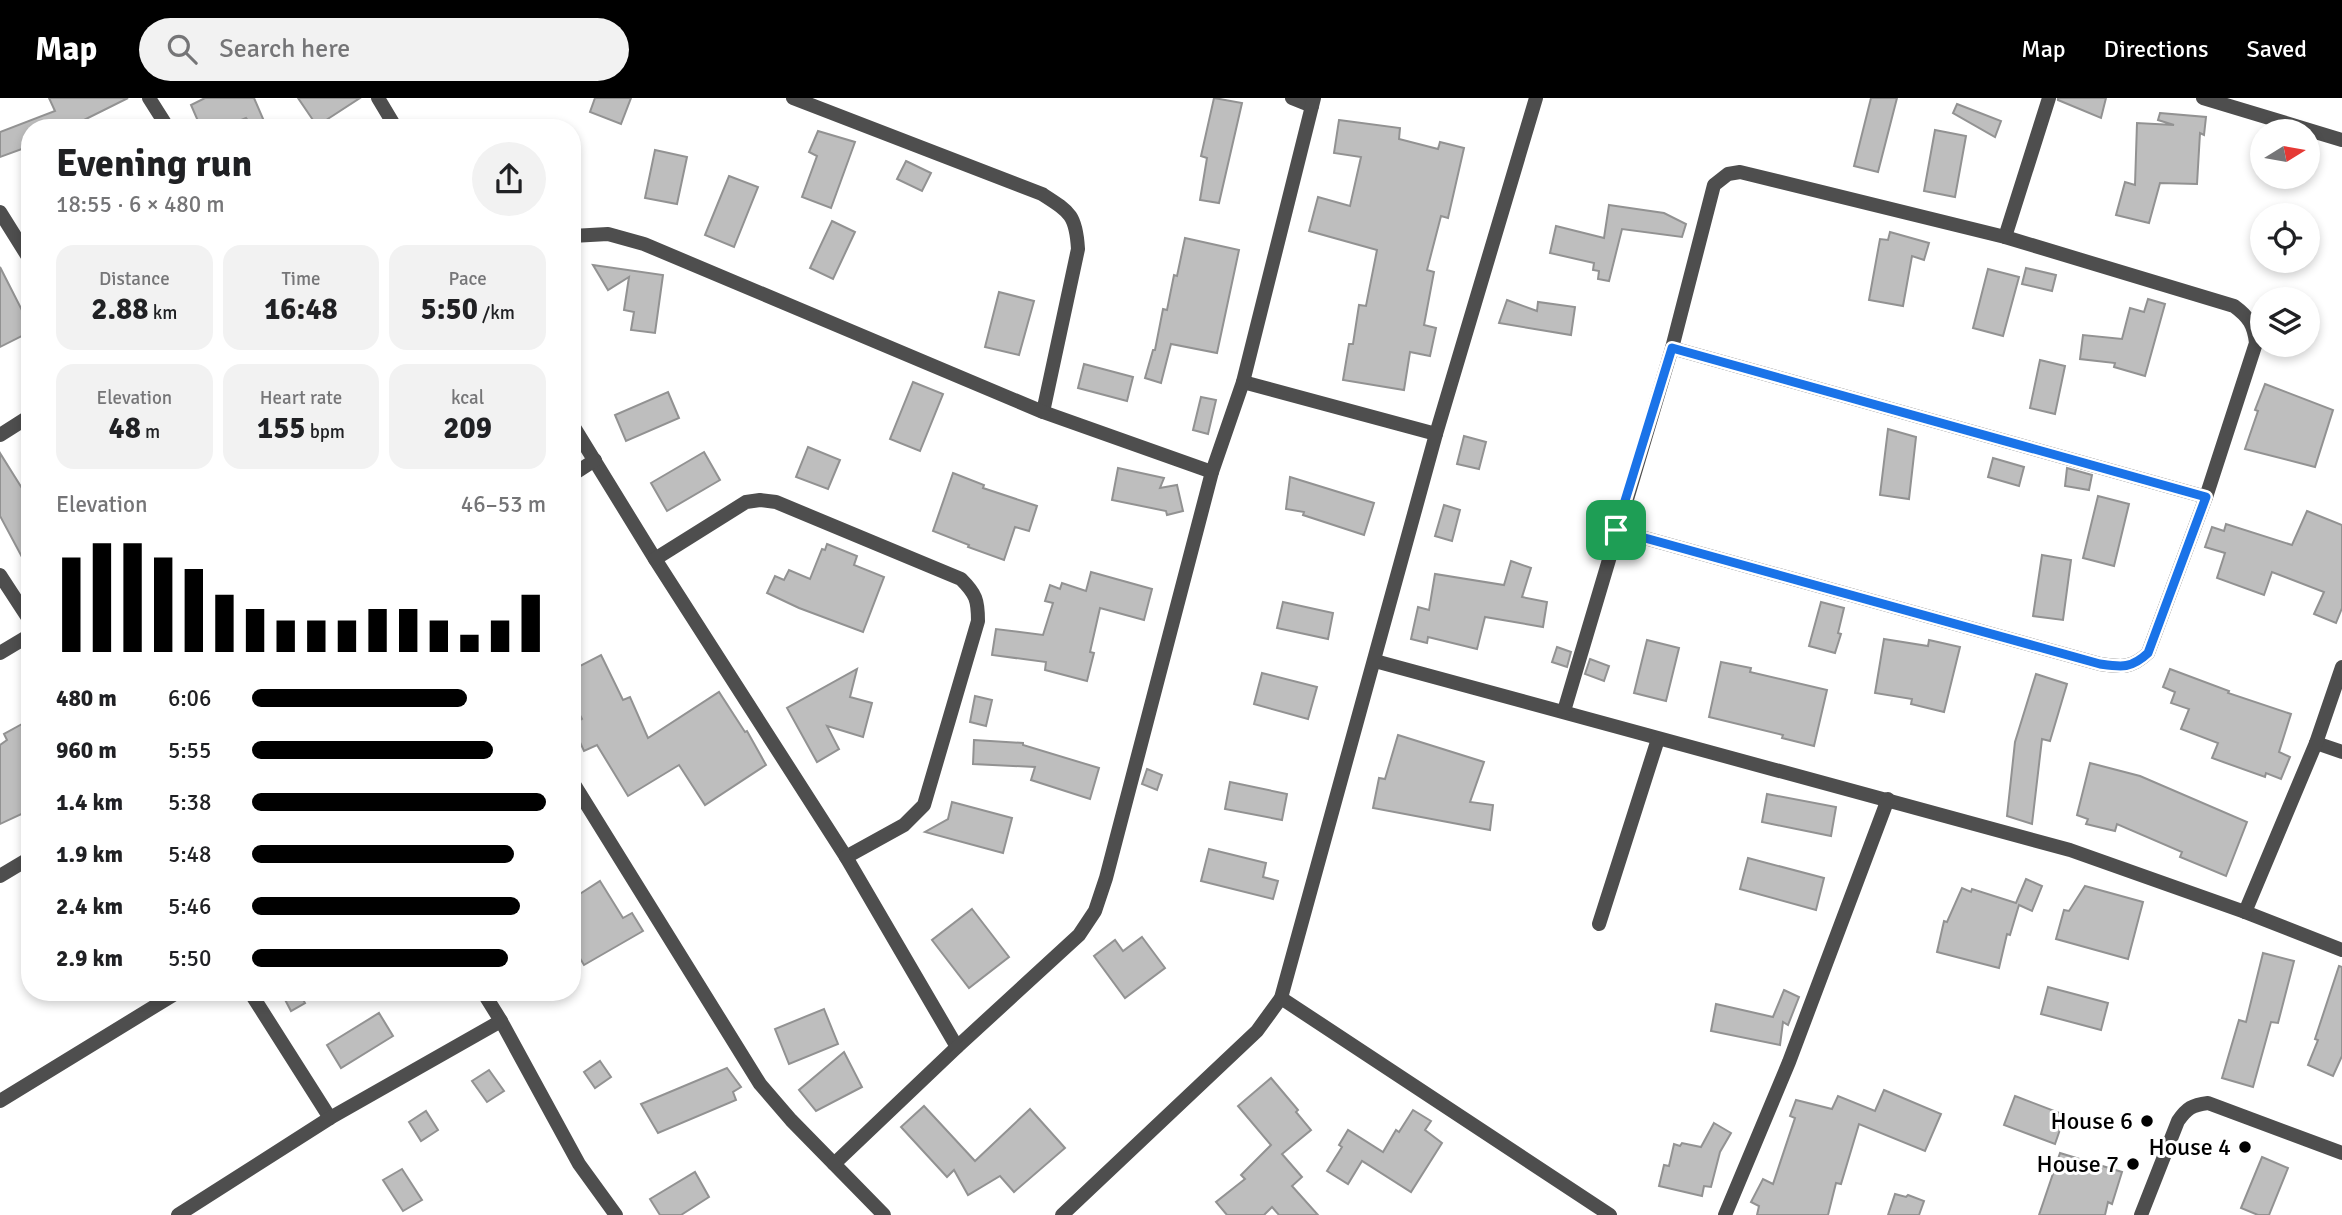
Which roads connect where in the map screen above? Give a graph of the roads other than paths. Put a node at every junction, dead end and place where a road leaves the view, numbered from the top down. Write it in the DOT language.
graph roads {
  1 [pos="149,98"];
  2 [pos="379,98"];
  3 [pos="793,98"];
  4 [pos="1293,98"];
  5 [pos="1536,98"];
  6 [pos="2049,98"];
  7 [pos="2203,98"];
  8 [pos="1313,102"];
  9 [pos="822,103"];
  10 [pos="162,119"];
  11 [pos="391,119"];
  12 [pos="2342,140"];
  13 [pos="0,212"];
  14 [pos="581,236"];
  15 [pos="2005,237"];
  16 [pos="21,246"];
  17 [pos="1672,348"];
  18 [pos="1243,382"];
  19 [pos="1043,412"];
  20 [pos="21,422"];
  21 [pos="1436,434"];
  22 [pos="0,435"];
  23 [pos="581,438"];
  24 [pos="595,460"];
  25 [pos="581,469"];
  26 [pos="1212,472"];
  27 [pos="2206,497"];
  28 [pos="1616,530"];
  29 [pos="655,559"];
  30 [pos="0,575"];
  31 [pos="21,607"];
  32 [pos="21,640"];
  33 [pos="0,653"];
  34 [pos="1375,661"];
  35 [pos="2342,667"];
  36 [pos="1564,711"];
  37 [pos="1658,739"];
  38 [pos="2316,743"];
  39 [pos="2342,752"];
  40 [pos="581,796"];
  41 [pos="1888,799"];
  42 [pos="846,858"];
  43 [pos="21,863"];
  44 [pos="0,876"];
  45 [pos="2245,912"];
  46 [pos="1599,924"];
  47 [pos="2342,950"];
  48 [pos="1281,998"];
  49 [pos="163,1001"];
  50 [pos="256,1001"];
  51 [pos="489,1001"];
  52 [pos="501,1021"];
  53 [pos="957,1047"];
  54 [pos="0,1101"];
  55 [pos="330,1118"];
  56 [pos="2342,1153"];
  57 [pos="834,1164"];
  58 [pos="178,1215"];
  59 [pos="616,1215"];
  60 [pos="884,1215"];
  61 [pos="1062,1215"];
  62 [pos="1610,1215"];
  63 [pos="1725,1215"];
  64 [pos="2141,1215"];
  1 -- 10 [label="street"];
  2 -- 11 [label="street"];
  3 -- 9 [label="street"];
  4 -- 8 [label="street"];
  5 -- 21 [label="street"];
  6 -- 15 [label="street"];
  7 -- 12 [label="street"];
  8 -- 18 [label="street"];
  9 -- 19 [label="street"];
  13 -- 16 [label="street"];
  14 -- 19 [label="street"];
  15 -- 17 [label="street"];
  15 -- 27 [label="street"];
  17 -- 27 [label="street"];
  17 -- 28 [label="street"];
  18 -- 21 [label="street"];
  18 -- 26 [label="street"];
  19 -- 26 [label="street"];
  20 -- 22 [label="street"];
  21 -- 34 [label="street"];
  23 -- 24 [label="street"];
  24 -- 25 [label="street"];
  24 -- 29 [label="street"];
  26 -- 53 [label="street"];
  27 -- 28 [label="street"];
  28 -- 36 [label="street"];
  29 -- 42 [label="street"];
  29 -- 42 [label="street"];
  30 -- 31 [label="street"];
  32 -- 33 [label="street"];
  34 -- 36 [label="street"];
  34 -- 48 [label="street"];
  35 -- 38 [label="street"];
  36 -- 37 [label="street"];
  37 -- 41 [label="street"];
  37 -- 46 [label="street"];
  38 -- 39 [label="street"];
  38 -- 45 [label="street"];
  40 -- 57 [label="street"];
  41 -- 45 [label="street"];
  41 -- 63 [label="street"];
  42 -- 53 [label="street"];
  43 -- 44 [label="street"];
  45 -- 47 [label="street"];
  48 -- 61 [label="street"];
  48 -- 62 [label="street"];
  49 -- 54 [label="street"];
  50 -- 55 [label="street"];
  51 -- 52 [label="street"];
  52 -- 55 [label="street"];
  52 -- 59 [label="street"];
  53 -- 57 [label="street"];
  55 -- 58 [label="street"];
  56 -- 64 [label="street"];
  57 -- 60 [label="street"];
}
